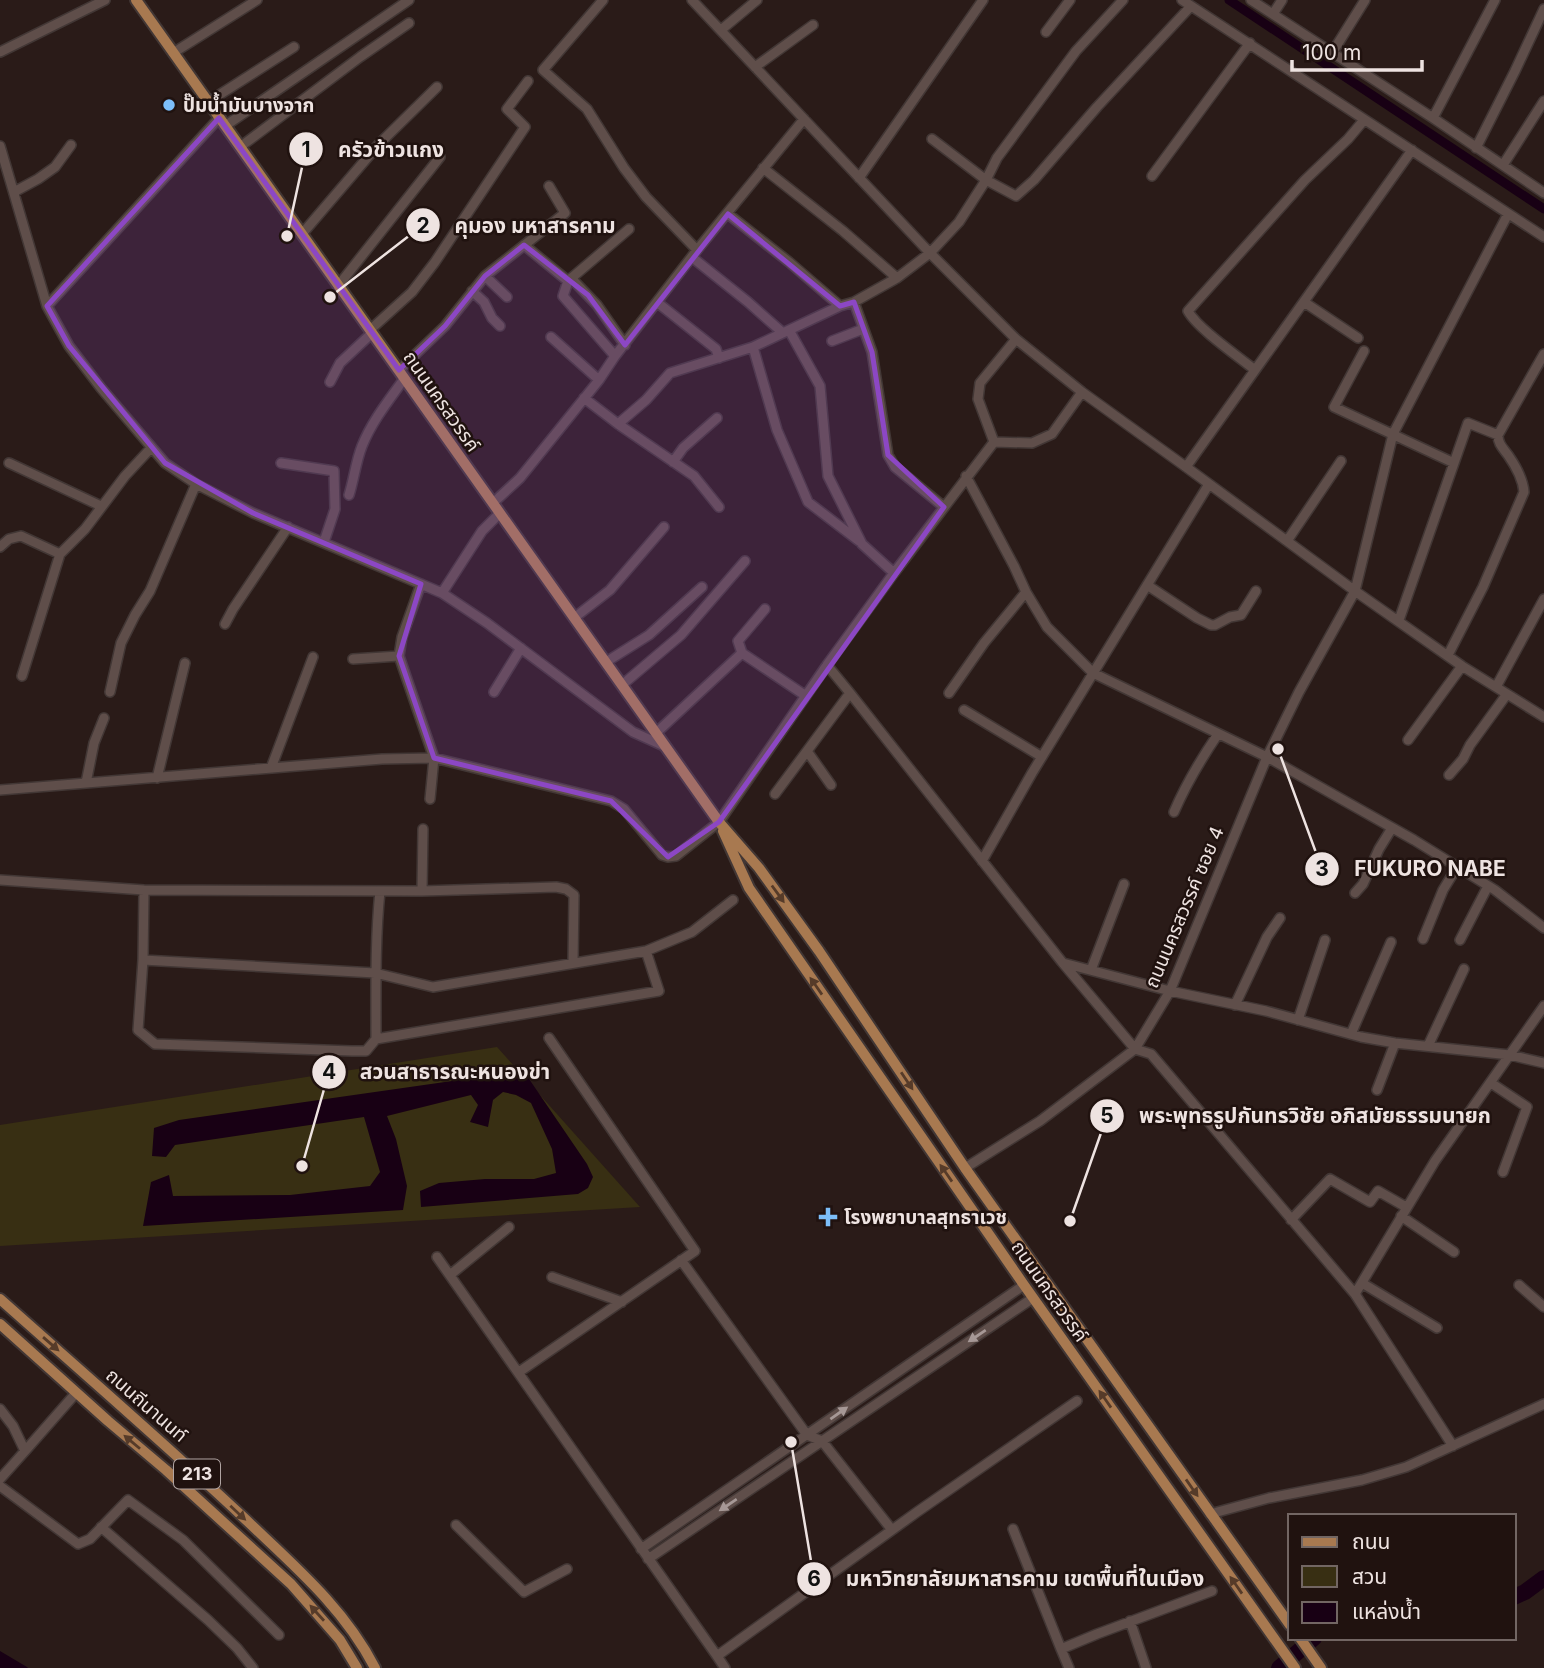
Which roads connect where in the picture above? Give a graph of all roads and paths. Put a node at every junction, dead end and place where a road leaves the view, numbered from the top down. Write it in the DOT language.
graph roads {
  1 [pos="105,0"];
  2 [pos="136,0"];
  3 [pos="257,0"];
  4 [pos="409,0"];
  5 [pos="603,0"];
  6 [pos="692,0"];
  7 [pos="757,0"];
  8 [pos="983,0"];
  9 [pos="1070,0"];
  10 [pos="1123,0"];
  11 [pos="1251,0"];
  12 [pos="1282,0"];
  13 [pos="1365,0"];
  14 [pos="1495,0"];
  15 [pos="1187,3"];
  16 [pos="1544,9"];
  17 [pos="1273,14"];
  18 [pos="409,23"];
  19 [pos="813,25"];
  20 [pos="721,30"];
  21 [pos="1046,33"];
  22 [pos="1250,43"];
  23 [pos="294,47"];
  24 [pos="0,52"];
  25 [pos="173,53"];
  26 [pos="1332,53"];
  27 [pos="755,67"];
  28 [pos="528,81"];
  29 [pos="437,88"];
  30 [pos="1544,101"];
  31 [pos="208,102"];
  32 [pos="1433,118"];
  33 [pos="804,119"];
  34 [pos="1364,120"];
  35 [pos="222,122"];
  36 [pos="932,139"];
  37 [pos="71,145"];
  38 [pos="0,146"];
  39 [pos="240,147"];
  40 [pos="1476,148"];
  41 [pos="1412,150"];
  42 [pos="440,157"];
  43 [pos="1503,165"];
  44 [pos="763,168"];
  45 [pos="1152,176"];
  46 [pos="859,178"];
  47 [pos="986,180"];
  48 [pos="549,186"];
  49 [pos="14,192"];
  50 [pos="1544,193"];
  51 [pos="728,214"];
  52 [pos="1508,214"];
  53 [pos="629,229"];
  54 [pos="302,234"];
  55 [pos="1544,237"];
  56 [pos="524,245"];
  57 [pos="930,253"];
  58 [pos="695,254"];
  59 [pos="485,276"];
  60 [pos="897,278"];
  61 [pos="570,279"];
  62 [pos="338,286"];
  63 [pos="472,291"];
  64 [pos="507,297"];
  65 [pos="853,302"];
  66 [pos="1304,302"];
  67 [pos="658,303"];
  68 [pos="47,306"];
  69 [pos="840,306"];
  70 [pos="500,326"];
  71 [pos="863,329"];
  72 [pos="371,332"];
  73 [pos="786,332"];
  74 [pos="551,337"];
  75 [pos="1359,338"];
  76 [pos="1016,339"];
  77 [pos="832,341"];
  78 [pos="625,345"];
  79 [pos="753,347"];
  80 [pos="1364,351"];
  81 [pos="1544,354"];
  82 [pos="615,356"];
  83 [pos="719,358"];
  84 [pos="1255,370"];
  85 [pos="402,374"];
  86 [pos="599,380"];
  87 [pos="330,382"];
  88 [pos="1082,392"];
  89 [pos="584,398"];
  90 [pos="717,418"];
  91 [pos="618,424"];
  92 [pos="1392,434"];
  93 [pos="1497,435"];
  94 [pos="994,442"];
  95 [pos="151,448"];
  96 [pos="1341,461"];
  97 [pos="673,462"];
  98 [pos="9,463"];
  99 [pos="281,463"];
  100 [pos="1454,463"];
  101 [pos="1186,467"];
  102 [pos="966,476"];
  103 [pos="196,484"];
  104 [pos="1209,484"];
  105 [pos="349,495"];
  106 [pos="493,503"];
  107 [pos="101,506"];
  108 [pos="719,507"];
  109 [pos="944,507"];
  110 [pos="500,513"];
  111 [pos="288,527"];
  112 [pos="664,527"];
  113 [pos="1287,541"];
  114 [pos="324,542"];
  115 [pos="862,544"];
  116 [pos="0,547"];
  117 [pos="60,554"];
  118 [pos="745,561"];
  119 [pos="894,573"];
  120 [pos="421,584"];
  121 [pos="1147,585"];
  122 [pos="702,587"];
  123 [pos="1256,591"];
  124 [pos="1355,591"];
  125 [pos="1026,592"];
  126 [pos="442,593"];
  127 [pos="1544,599"];
  128 [pos="765,609"];
  129 [pos="574,618"];
  130 [pos="1399,621"];
  131 [pos="225,624"];
  132 [pos="521,648"];
  133 [pos="742,653"];
  134 [pos="1448,655"];
  135 [pos="399,656"];
  136 [pos="313,657"];
  137 [pos="354,659"];
  138 [pos="606,662"];
  139 [pos="185,663"];
  140 [pos="827,665"];
  141 [pos="1462,666"];
  142 [pos="1093,673"];
  143 [pos="22,676"];
  144 [pos="622,685"];
  145 [pos="1496,687"];
  146 [pos="110,692"];
  147 [pos="494,692"];
  148 [pos="850,692"];
  149 [pos="949,693"];
  150 [pos="1507,694"];
  151 [pos="806,696"];
  152 [pos="964,710"];
  153 [pos="1544,716"];
  154 [pos="104,718"];
  155 [pos="656,733"];
  156 [pos="1217,734"];
  157 [pos="1408,740"];
  158 [pos="666,747"];
  159 [pos="807,751"];
  160 [pos="1042,757"];
  161 [pos="1267,757"];
  162 [pos="434,758"];
  163 [pos="271,768"];
  164 [pos="1449,775"];
  165 [pos="157,778"];
  166 [pos="86,783"];
  167 [pos="831,785"];
  168 [pos="0,790"];
  169 [pos="775,794"];
  170 [pos="430,799"];
  171 [pos="1174,812"];
  172 [pos="719,822"];
  173 [pos="1392,828"];
  174 [pos="423,829"];
  175 [pos="982,861"];
  176 [pos="1457,867"];
  177 [pos="759,868"];
  178 [pos="743,879"];
  179 [pos="0,880"];
  180 [pos="1124,884"];
  181 [pos="1488,886"];
  182 [pos="144,890"];
  183 [pos="380,891"];
  184 [pos="422,891"];
  185 [pos="1355,894"];
  186 [pos="733,900"];
  187 [pos="1280,918"];
  188 [pos="1544,928"];
  189 [pos="1423,939"];
  190 [pos="1325,940"];
  191 [pos="1460,940"];
  192 [pos="1391,942"];
  193 [pos="646,951"];
  194 [pos="143,960"];
  195 [pos="1062,962"];
  196 [pos="573,963"];
  197 [pos="1464,969"];
  198 [pos="1091,970"];
  199 [pos="375,973"];
  200 [pos="1170,991"];
  201 [pos="1235,1005"];
  202 [pos="1544,1006"];
  203 [pos="1298,1020"];
  204 [pos="1352,1034"];
  205 [pos="549,1038"];
  206 [pos="376,1039"];
  207 [pos="1395,1043"];
  208 [pos="1428,1046"];
  209 [pos="1135,1049"];
  210 [pos="1510,1055"];
  211 [pos="1544,1063"];
  212 [pos="1491,1083"];
  213 [pos="1377,1090"];
  214 [pos="965,1168"];
  215 [pos="1503,1172"];
  216 [pos="1406,1207"];
  217 [pos="1401,1216"];
  218 [pos="1292,1220"];
  219 [pos="509,1227"];
  220 [pos="1454,1252"];
  221 [pos="437,1257"];
  222 [pos="681,1261"];
  223 [pos="450,1275"];
  224 [pos="552,1277"];
  225 [pos="1363,1283"];
  226 [pos="1024,1285"];
  227 [pos="1519,1285"];
  228 [pos="1355,1294"];
  229 [pos="1033,1298"];
  230 [pos="0,1299"];
  231 [pos="622,1302"];
  232 [pos="1544,1307"];
  233 [pos="0,1324"];
  234 [pos="1437,1328"];
  235 [pos="942,1342"];
  236 [pos="951,1354"];
  237 [pos="901,1370"];
  238 [pos="520,1372"];
  239 [pos="909,1382"];
  240 [pos="76,1393"];
  241 [pos="864,1396"];
  242 [pos="1077,1401"];
  243 [pos="1544,1404"];
  244 [pos="872,1407"];
  245 [pos="0,1409"];
  246 [pos="807,1435"];
  247 [pos="822,1441"];
  248 [pos="1453,1446"];
  249 [pos="25,1451"];
  250 [pos="179,1457"];
  251 [pos="1170,1457"];
  252 [pos="771,1460"];
  253 [pos="1154,1468"];
  254 [pos="166,1471"];
  255 [pos="779,1471"];
  256 [pos="0,1479"];
  257 [pos="742,1480"];
  258 [pos="0,1486"];
  259 [pos="749,1491"];
  260 [pos="702,1507"];
  261 [pos="1210,1514"];
  262 [pos="709,1518"];
  263 [pos="456,1525"];
  264 [pos="102,1527"];
  265 [pos="1013,1529"];
  266 [pos="892,1530"];
  267 [pos="641,1549"];
  268 [pos="648,1559"];
  269 [pos="567,1569"];
  270 [pos="1212,1591"];
  271 [pos="1130,1621"];
  272 [pos="1288,1622"];
  273 [pos="279,1635"];
  274 [pos="1301,1640"];
  275 [pos="1061,1649"];
  276 [pos="718,1656"];
  277 [pos="1318,1664"];
  278 [pos="253,1668"];
  279 [pos="357,1668"];
  280 [pos="375,1668"];
  281 [pos="725,1668"];
  282 [pos="1069,1668"];
  283 [pos="1146,1668"];
  284 [pos="1295,1668"];
  1 -- 24 [label="street"];
  2 -- 25 [label="main road, ถนนนครสวรรค์"];
  3 -- 25 [label="street"];
  4 -- 35 [label="street"];
  5 -- 58 [label="street"];
  6 -- 20 [label="street"];
  7 -- 20 [label="street"];
  8 -- 46 [label="street"];
  9 -- 21 [label="street"];
  10 -- 47 [label="street"];
  11 -- 17 [label="street"];
  12 -- 17 [label="street"];
  13 -- 26 [label="street"];
  14 -- 32 [label="street"];
  15 -- 22 [label="street"];
  15 -- 47 [label="street"];
  16 -- 40 [label="street"];
  17 -- 26 [label="street"];
  18 -- 39 [label="street"];
  19 -- 27 [label="street"];
  20 -- 27 [label="street"];
  22 -- 34 [label="street"];
  22 -- 45 [label="street"];
  23 -- 31 [label="street"];
  25 -- 31 [label="main road, ถนนนครสวรรค์"];
  26 -- 32 [label="street"];
  27 -- 33 [label="street"];
  28 -- 72 [label="street"];
  29 -- 54 [label="street"];
  30 -- 43 [label="street"];
  31 -- 35 [label="main road, ถนนนครสวรรค์"];
  32 -- 40 [label="street"];
  33 -- 44 [label="street"];
  33 -- 46 [label="street"];
  34 -- 41 [label="street"];
  34 -- 84 [label="street"];
  35 -- 39 [label="main road, ถนนนครสวรรค์"];
  35 -- 68 [label="street"];
  36 -- 47 [label="street"];
  37 -- 49 [label="street"];
  38 -- 49 [label="street"];
  39 -- 54 [label="main road, ถนนนครสวรรค์"];
  40 -- 43 [label="street"];
  41 -- 52 [label="street"];
  41 -- 66 [label="street"];
  42 -- 62 [label="street"];
  43 -- 50 [label="street"];
  44 -- 51 [label="street"];
  44 -- 60 [label="street"];
  46 -- 57 [label="street"];
  47 -- 57 [label="street"];
  48 -- 56 [label="street"];
  49 -- 68 [label="street"];
  51 -- 58 [label="street"];
  51 -- 69 [label="street"];
  52 -- 55 [label="street"];
  52 -- 92 [label="street, ถนนนครสวรรค์ ซอย 4"];
  53 -- 61 [label="street"];
  54 -- 62 [label="main road, ถนนนครสวรรค์"];
  56 -- 59 [label="street"];
  56 -- 61 [label="street"];
  57 -- 60 [label="street"];
  57 -- 76 [label="street"];
  58 -- 67 [label="street"];
  58 -- 73 [label="street"];
  59 -- 63 [label="street"];
  59 -- 64 [label="street"];
  60 -- 65 [label="street"];
  61 -- 78 [label="street"];
  61 -- 82 [label="street"];
  62 -- 72 [label="main road, ถนนนครสวรรค์"];
  63 -- 70 [label="street"];
  63 -- 85 [label="street"];
  65 -- 69 [label="street"];
  65 -- 71 [label="street"];
  66 -- 75 [label="street"];
  66 -- 84 [label="street"];
  67 -- 78 [label="street"];
  67 -- 83 [label="street"];
  68 -- 95 [label="street"];
  69 -- 73 [label="street"];
  71 -- 77 [label="street"];
  71 -- 109 [label="street"];
  72 -- 85 [label="main road, ถนนนครสวรรค์"];
  72 -- 87 [label="street"];
  73 -- 79 [label="street"];
  73 -- 115 [label="street"];
  74 -- 86 [label="street"];
  76 -- 88 [label="street"];
  76 -- 94 [label="street"];
  78 -- 82 [label="street"];
  79 -- 83 [label="street"];
  79 -- 115 [label="street"];
  80 -- 92 [label="street"];
  81 -- 93 [label="street"];
  82 -- 86 [label="street"];
  83 -- 91 [label="street"];
  84 -- 101 [label="street"];
  85 -- 105 [label="street"];
  85 -- 106 [label="main road, ถนนนครสวรรค์"];
  86 -- 89 [label="street"];
  88 -- 94 [label="street"];
  88 -- 101 [label="street"];
  89 -- 91 [label="street"];
  89 -- 106 [label="street"];
  90 -- 97 [label="street"];
  91 -- 97 [label="street"];
  92 -- 100 [label="street"];
  92 -- 124 [label="street, ถนนนครสวรรค์ ซอย 4"];
  93 -- 100 [label="street"];
  93 -- 134 [label="street"];
  94 -- 102 [label="street"];
  95 -- 103 [label="street"];
  95 -- 107 [label="street"];
  96 -- 113 [label="street"];
  97 -- 108 [label="street"];
  98 -- 107 [label="street"];
  99 -- 114 [label="street"];
  100 -- 130 [label="street"];
  101 -- 104 [label="street"];
  102 -- 109 [label="street"];
  102 -- 125 [label="street"];
  103 -- 111 [label="street"];
  103 -- 146 [label="street"];
  104 -- 113 [label="street"];
  104 -- 121 [label="street"];
  106 -- 110 [label="main road, ถนนนครสวรรค์"];
  107 -- 117 [label="street"];
  109 -- 119 [label="street"];
  110 -- 126 [label="street"];
  110 -- 129 [label="main road, ถนนนครสวรรค์"];
  111 -- 114 [label="street"];
  111 -- 131 [label="street"];
  112 -- 129 [label="street"];
  113 -- 124 [label="street"];
  114 -- 120 [label="street"];
  115 -- 119 [label="street"];
  116 -- 117 [label="street"];
  117 -- 143 [label="street"];
  118 -- 144 [label="street"];
  119 -- 140 [label="street"];
  120 -- 126 [label="street"];
  120 -- 135 [label="street"];
  121 -- 123 [label="street"];
  121 -- 142 [label="street"];
  122 -- 138 [label="street"];
  124 -- 130 [label="street"];
  124 -- 161 [label="street, ถนนนครสวรรค์ ซอย 4"];
  125 -- 142 [label="street"];
  125 -- 149 [label="street"];
  126 -- 132 [label="street"];
  127 -- 145 [label="street"];
  128 -- 133 [label="street"];
  129 -- 138 [label="main road, ถนนนครสวรรค์"];
  130 -- 134 [label="street"];
  132 -- 147 [label="street"];
  132 -- 158 [label="street"];
  133 -- 151 [label="street"];
  133 -- 155 [label="street"];
  134 -- 141 [label="street"];
  135 -- 137 [label="street"];
  135 -- 162 [label="street"];
  136 -- 163 [label="street"];
  138 -- 144 [label="main road, ถนนนครสวรรค์"];
  139 -- 165 [label="street"];
  140 -- 148 [label="street"];
  140 -- 151 [label="street"];
  141 -- 145 [label="street"];
  141 -- 157 [label="street"];
  142 -- 156 [label="street"];
  142 -- 160 [label="street"];
  144 -- 155 [label="main road, ถนนนครสวรรค์"];
  145 -- 150 [label="street"];
  148 -- 159 [label="street"];
  148 -- 175 [label="street"];
  150 -- 153 [label="street"];
  150 -- 164 [label="street"];
  151 -- 172 [label="street"];
  152 -- 160 [label="street"];
  154 -- 166 [label="street"];
  155 -- 158 [label="main road, ถนนนครสวรรค์"];
  156 -- 161 [label="street"];
  156 -- 171 [label="street"];
  158 -- 172 [label="main road, ถนนนครสวรรค์"];
  159 -- 167 [label="street"];
  159 -- 169 [label="street"];
  160 -- 175 [label="street"];
  161 -- 173 [label="street"];
  161 -- 200 [label="street, ถนนนครสวรรค์ ซอย 4"];
  162 -- 163 [label="street"];
  162 -- 170 [label="street"];
  162 -- 172 [label="street"];
  163 -- 165 [label="street"];
  165 -- 166 [label="street"];
  166 -- 168 [label="street"];
  172 -- 177 [label="main road, ถนนนครสวรรค์"];
  172 -- 178 [label="main road, ถนนนครสวรรค์"];
  173 -- 176 [label="street"];
  173 -- 185 [label="street"];
  174 -- 184 [label="street"];
  175 -- 195 [label="street"];
  176 -- 181 [label="street"];
  176 -- 189 [label="street"];
  177 -- 178 [label="main road"];
  177 -- 214 [label="main road, ถนนนครสวรรค์, one-way"];
  226 -- 178 [label="main road, ถนนนครสวรรค์, one-way"];
  179 -- 182 [label="street"];
  180 -- 198 [label="street"];
  181 -- 188 [label="street"];
  181 -- 191 [label="street"];
  182 -- 183 [label="street"];
  182 -- 194 [label="street"];
  183 -- 184 [label="street"];
  183 -- 199 [label="street"];
  184 -- 196 [label="street"];
  186 -- 193 [label="street"];
  187 -- 201 [label="street"];
  190 -- 203 [label="street"];
  192 -- 204 [label="street"];
  193 -- 196 [label="street"];
  193 -- 206 [label="street"];
  194 -- 199 [label="street"];
  194 -- 206 [label="street"];
  195 -- 198 [label="street"];
  195 -- 209 [label="street"];
  196 -- 199 [label="street"];
  197 -- 208 [label="street"];
  198 -- 200 [label="street"];
  199 -- 206 [label="street"];
  200 -- 201 [label="street"];
  200 -- 209 [label="street, ถนนนครสวรรค์ ซอย 4"];
  201 -- 203 [label="street"];
  202 -- 210 [label="street"];
  203 -- 204 [label="street"];
  204 -- 207 [label="street"];
  205 -- 222 [label="street"];
  207 -- 208 [label="street"];
  207 -- 213 [label="street"];
  208 -- 210 [label="street"];
  209 -- 214 [label="street, ถนนนครสวรรค์ ซอย 4"];
  209 -- 218 [label="street"];
  210 -- 211 [label="street"];
  210 -- 212 [label="street"];
  212 -- 215 [label="street"];
  212 -- 216 [label="street"];
  214 -- 251 [label="main road, ถนนนครสวรรค์"];
  216 -- 217 [label="street"];
  216 -- 218 [label="street"];
  217 -- 220 [label="street"];
  217 -- 225 [label="street"];
  218 -- 228 [label="street"];
  219 -- 223 [label="street"];
  221 -- 223 [label="street"];
  222 -- 231 [label="street"];
  222 -- 246 [label="street"];
  223 -- 238 [label="street"];
  224 -- 231 [label="street"];
  225 -- 228 [label="street"];
  225 -- 234 [label="street"];
  226 -- 229 [label="main road, ถนนนครสวรรค์"];
  226 -- 235 [label="street"];
  227 -- 232 [label="street"];
  228 -- 248 [label="street"];
  229 -- 236 [label="street, one-way"];
  253 -- 229 [label="main road, ถนนนครสวรรค์, one-way"];
  230 -- 250 [label="main road, ถนนถีนานนท์ / 213, one-way"];
  231 -- 238 [label="street"];
  233 -- 240 [label="main road, ถนนถีนานนท์ / 213"];
  235 -- 236 [label="street"];
  235 -- 237 [label="street"];
  236 -- 239 [label="street"];
  237 -- 239 [label="street"];
  237 -- 241 [label="street"];
  238 -- 267 [label="street"];
  239 -- 244 [label="street"];
  240 -- 249 [label="street"];
  254 -- 240 [label="main road, ถนนถีนานนท์ / 213, one-way"];
  241 -- 244 [label="street"];
  246 -- 241 [label="street, one-way"];
  242 -- 266 [label="street"];
  243 -- 248 [label="street"];
  244 -- 247 [label="street"];
  245 -- 249 [label="street"];
  246 -- 247 [label="street"];
  246 -- 252 [label="street"];
  247 -- 255 [label="street"];
  247 -- 266 [label="street"];
  248 -- 261 [label="street"];
  249 -- 256 [label="street"];
  250 -- 254 [label="main road"];
  250 -- 280 [label="main road, ถนนถีนานนท์ / 213, one-way"];
  251 -- 253 [label="main road"];
  251 -- 261 [label="main road, ถนนนครสวรรค์, one-way"];
  252 -- 255 [label="street"];
  252 -- 257 [label="street"];
  284 -- 253 [label="main road, ถนนนครสวรรค์, one-way"];
  279 -- 254 [label="main road, ถนนถีนานนท์ / 213, one-way"];
  255 -- 259 [label="street"];
  257 -- 259 [label="street"];
  257 -- 260 [label="street"];
  258 -- 264 [label="street"];
  259 -- 262 [label="street, one-way"];
  260 -- 262 [label="street"];
  260 -- 267 [label="street"];
  261 -- 272 [label="main road, ถนนนครสวรรค์"];
  262 -- 268 [label="street"];
  263 -- 269 [label="street"];
  264 -- 273 [label="street"];
  264 -- 278 [label="street"];
  265 -- 275 [label="street"];
  266 -- 276 [label="street"];
  267 -- 268 [label="street"];
  268 -- 276 [label="street"];
  270 -- 271 [label="street"];
  271 -- 275 [label="street"];
  271 -- 283 [label="street"];
  274 -- 277 [label="main road"];
  275 -- 282 [label="street"];
  276 -- 281 [label="street"];
}
